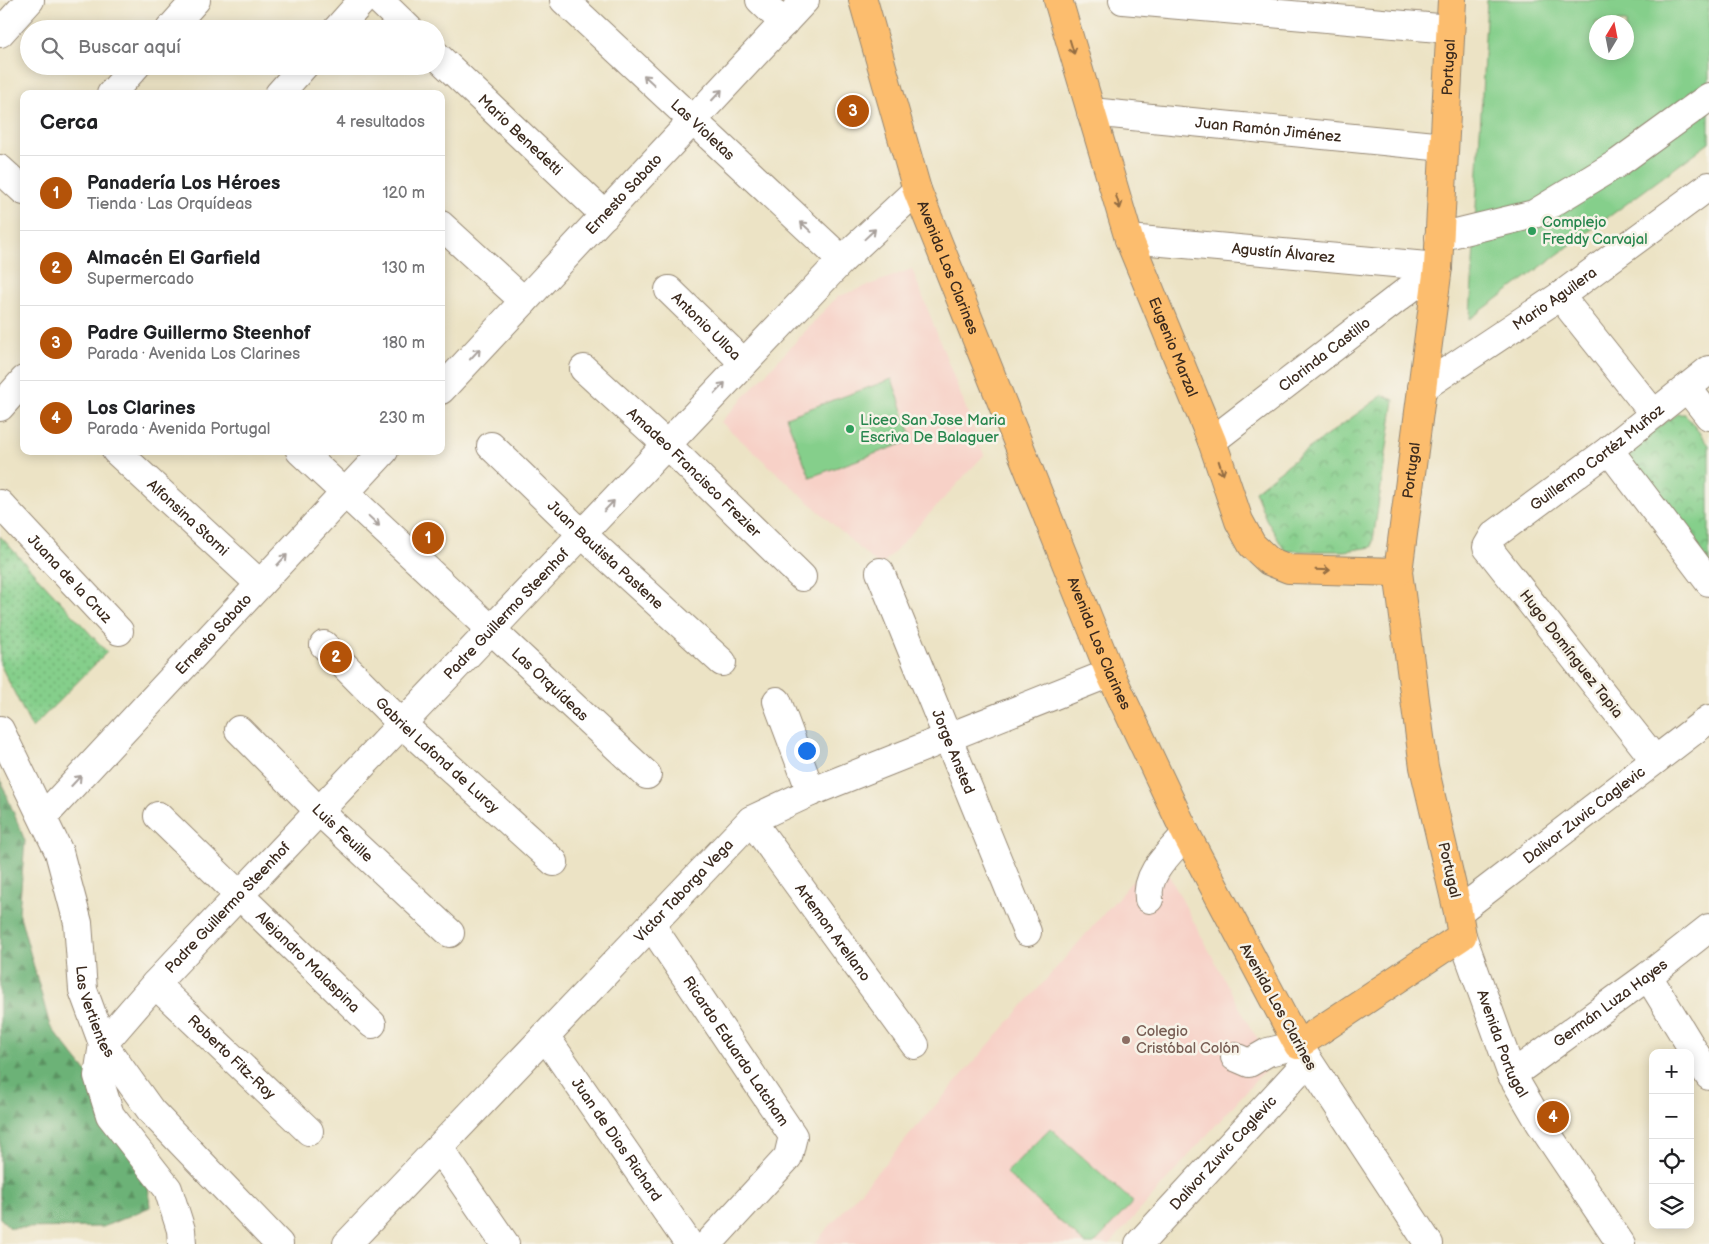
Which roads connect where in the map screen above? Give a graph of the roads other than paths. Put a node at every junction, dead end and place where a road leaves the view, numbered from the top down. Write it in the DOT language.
graph roads {
  1 [pos="30,0"];
  2 [pos="196,0"];
  3 [pos="363,0"];
  4 [pos="378,0"];
  5 [pos="564,0"];
  6 [pos="760,0"];
  7 [pos="806,0"];
  8 [pos="863,0"];
  9 [pos="1058,0"];
  10 [pos="1123,0"];
  11 [pos="1452,0"];
  12 [pos="178,20"];
  13 [pos="345,20"];
  14 [pos="399,20"];
  15 [pos="784,23"];
  16 [pos="1450,29"];
  17 [pos="0,33"];
  18 [pos="445,64"];
  19 [pos="128,75"];
  20 [pos="115,90"];
  21 [pos="1709,97"];
  22 [pos="1091,112"];
  23 [pos="693,121"];
  24 [pos="1444,147"];
  25 [pos="0,169"];
  26 [pos="1709,186"];
  27 [pos="20,187"];
  28 [pos="917,190"];
  29 [pos="605,215"];
  30 [pos="445,229"];
  31 [pos="1439,237"];
  32 [pos="1129,239"];
  33 [pos="842,260"];
  34 [pos="1438,267"];
  35 [pos="669,290"];
  36 [pos="1560,296"];
  37 [pos="524,301"];
  38 [pos="744,363"];
  39 [pos="584,369"];
  40 [pos="1709,370"];
  41 [pos="20,384"];
  42 [pos="445,386"];
  43 [pos="1422,388"];
  44 [pos="1687,388"];
  45 [pos="0,407"];
  46 [pos="1654,414"];
  47 [pos="1709,416"];
  48 [pos="1212,441"];
  49 [pos="666,445"];
  50 [pos="491,446"];
  51 [pos="1609,450"];
  52 [pos="120,455"];
  53 [pos="304,455"];
  54 [pos="380,455"];
  55 [pos="345,493"];
  56 [pos="0,504"];
  57 [pos="582,534"];
  58 [pos="1487,547"];
  59 [pos="880,572"];
  60 [pos="1398,572"];
  61 [pos="802,577"];
  62 [pos="1709,582"];
  63 [pos="260,584"];
  64 [pos="491,630"];
  65 [pos="119,631"];
  66 [pos="324,645"];
  67 [pos="722,662"];
  68 [pos="1110,673"];
  69 [pos="777,701"];
  70 [pos="1709,719"];
  71 [pos="402,724"];
  72 [pos="0,730"];
  73 [pos="239,730"];
  74 [pos="949,737"];
  75 [pos="1655,760"];
  76 [pos="647,776"];
  77 [pos="811,792"];
  78 [pos="319,811"];
  79 [pos="158,816"];
  80 [pos="43,817"];
  81 [pos="750,820"];
  82 [pos="1186,834"];
  83 [pos="554,862"];
  84 [pos="238,896"];
  85 [pos="1149,899"];
  86 [pos="1460,924"];
  87 [pos="651,925"];
  88 [pos="1709,928"];
  89 [pos="1027,932"];
  90 [pos="450,933"];
  91 [pos="1648,976"];
  92 [pos="155,984"];
  93 [pos="372,1024"];
  94 [pos="545,1036"];
  95 [pos="103,1044"];
  96 [pos="915,1045"];
  97 [pos="1302,1054"];
  98 [pos="1235,1057"];
  99 [pos="1512,1075"];
  100 [pos="1709,1076"];
  101 [pos="309,1131"];
  102 [pos="439,1148"];
  103 [pos="1426,1243"];
  104 [pos="182,1244"];
  105 [pos="279,1244"];
  106 [pos="347,1244"];
  107 [pos="505,1244"];
  108 [pos="689,1244"];
  109 [pos="708,1244"];
  110 [pos="1140,1244"];
  111 [pos="1621,1244"];
  1 -- 17 [label="street"];
  2 -- 12 [label="street"];
  3 -- 13 [label="street"];
  4 -- 14 [label="street"];
  23 -- 5 [label="street, Las Violetas, one-way"];
  6 -- 15 [label="street"];
  7 -- 15 [label="street, Ernesto Sabato"];
  8 -- 28 [label="main road, Avenida Los Clarines"];
  9 -- 22 [label="main road, Eugenio Marzal, one-way"];
  10 -- 16 [label="street"];
  11 -- 16 [label="main road, Portugal"];
  23 -- 15 [label="street, Ernesto Sabato, one-way"];
  16 -- 24 [label="main road, Portugal"];
  18 -- 29 [label="street, Mario Benedetti"];
  19 -- 20 [label="street"];
  21 -- 31 [label="street"];
  22 -- 24 [label="street, Juan Ramón Jiménez"];
  22 -- 32 [label="main road, Eugenio Marzal, one-way"];
  23 -- 29 [label="street, Ernesto Sabato"];
  33 -- 23 [label="street, Las Violetas, one-way"];
  24 -- 31 [label="main road, Portugal"];
  25 -- 27 [label="street"];
  26 -- 36 [label="street, Mario Aguilera"];
  33 -- 28 [label="street, Padre Guillermo Steenhof, one-way"];
  28 -- 68 [label="main road, Avenida Los Clarines"];
  29 -- 37 [label="street, Ernesto Sabato"];
  30 -- 37 [label="street"];
  31 -- 34 [label="main road, Portugal"];
  32 -- 34 [label="street, Agustín Álvarez"];
  32 -- 48 [label="main road, Eugenio Marzal"];
  33 -- 38 [label="street, Padre Guillermo Steenhof"];
  34 -- 43 [label="main road, Portugal"];
  34 -- 48 [label="street, Clorinda Castillo"];
  35 -- 38 [label="street, Antonio Ulloa"];
  36 -- 43 [label="street, Mario Aguilera"];
  36 -- 46 [label="street"];
  42 -- 37 [label="street, Ernesto Sabato, one-way"];
  49 -- 38 [label="street, Padre Guillermo Steenhof, one-way"];
  39 -- 49 [label="street, Amadeo Francisco Frezier"];
  40 -- 44 [label="street, Guillermo Cortéz Muñoz"];
  41 -- 45 [label="street"];
  43 -- 60 [label="main road, Portugal"];
  44 -- 46 [label="street, Guillermo Cortéz Muñoz"];
  44 -- 47 [label="street"];
  46 -- 51 [label="street, Guillermo Cortéz Muñoz"];
  48 -- 60 [label="main road, Eugenio Marzal, one-way"];
  57 -- 49 [label="street, Padre Guillermo Steenhof, one-way"];
  49 -- 61 [label="street, Amadeo Francisco Frezier"];
  50 -- 57 [label="street, Juan Bautista Pastene"];
  51 -- 58 [label="street, Guillermo Cortéz Muñoz"];
  51 -- 62 [label="street"];
  52 -- 63 [label="street, Alfonsina Storni"];
  53 -- 55 [label="street, Las Orquídeas"];
  54 -- 55 [label="street, Ernesto Sabato"];
  63 -- 55 [label="street, Ernesto Sabato, one-way"];
  55 -- 64 [label="street, Las Orquídeas, one-way"];
  56 -- 65 [label="street, Juana de la Cruz"];
  57 -- 64 [label="street, Padre Guillermo Steenhof"];
  57 -- 67 [label="street, Juan Bautista Pastene"];
  58 -- 75 [label="street, Hugo Domínguez Tapia"];
  59 -- 74 [label="street, Jorge Ansted"];
  60 -- 86 [label="main road, Portugal"];
  80 -- 63 [label="street, Ernesto Sabato, one-way"];
  64 -- 71 [label="street, Padre Guillermo Steenhof"];
  64 -- 76 [label="street, Las Orquídeas"];
  66 -- 71 [label="street, Gabriel Lafond de Lurcy"];
  68 -- 74 [label="street, Víctor Taborga Vega"];
  68 -- 82 [label="main road, Avenida Los Clarines"];
  69 -- 77 [label="street"];
  70 -- 75 [label="street, Dalivor Zuvic Caglevic"];
  71 -- 78 [label="street, Padre Guillermo Steenhof"];
  71 -- 83 [label="street, Gabriel Lafond de Lurcy"];
  72 -- 80 [label="street, Las Vertientes"];
  73 -- 78 [label="street, Luis Feuille"];
  74 -- 77 [label="street, Víctor Taborga Vega"];
  74 -- 89 [label="street, Jorge Ansted"];
  75 -- 86 [label="street, Dalivor Zuvic Caglevic"];
  77 -- 81 [label="street, Víctor Taborga Vega"];
  78 -- 84 [label="street, Padre Guillermo Steenhof"];
  78 -- 90 [label="street, Luis Feuille"];
  79 -- 84 [label="street, Alejandro Malaspina"];
  80 -- 95 [label="street, Las Vertientes"];
  81 -- 87 [label="street, Víctor Taborga Vega"];
  81 -- 96 [label="street, Artemon Arellano"];
  82 -- 85 [label="street"];
  82 -- 97 [label="main road, Avenida Los Clarines"];
  84 -- 92 [label="street, Padre Guillermo Steenhof"];
  84 -- 93 [label="street, Alejandro Malaspina"];
  86 -- 97 [label="main road, Dalivor Zuvic Caglevic"];
  86 -- 99 [label="street, Avenida Portugal"];
  87 -- 94 [label="street, Víctor Taborga Vega"];
  87 -- 109 [label="street, Ricardo Eduardo Latcham"];
  88 -- 91 [label="street, Germán Luza Hayes"];
  91 -- 99 [label="street, Germán Luza Hayes"];
  91 -- 100 [label="street"];
  92 -- 95 [label="street, Padre Guillermo Steenhof"];
  92 -- 101 [label="street, Roberto Fitz-Roy"];
  94 -- 102 [label="street, Víctor Taborga Vega"];
  94 -- 108 [label="street, Juan de Dios Richard"];
  95 -- 104 [label="street"];
  95 -- 105 [label="street, Las Vertientes"];
  97 -- 98 [label="street"];
  97 -- 103 [label="street, Avenida Los Clarines"];
  97 -- 110 [label="street, Dalivor Zuvic Caglevic"];
  99 -- 111 [label="street, Avenida Portugal"];
  102 -- 106 [label="street, Víctor Taborga Vega"];
  102 -- 107 [label="street"];
}
